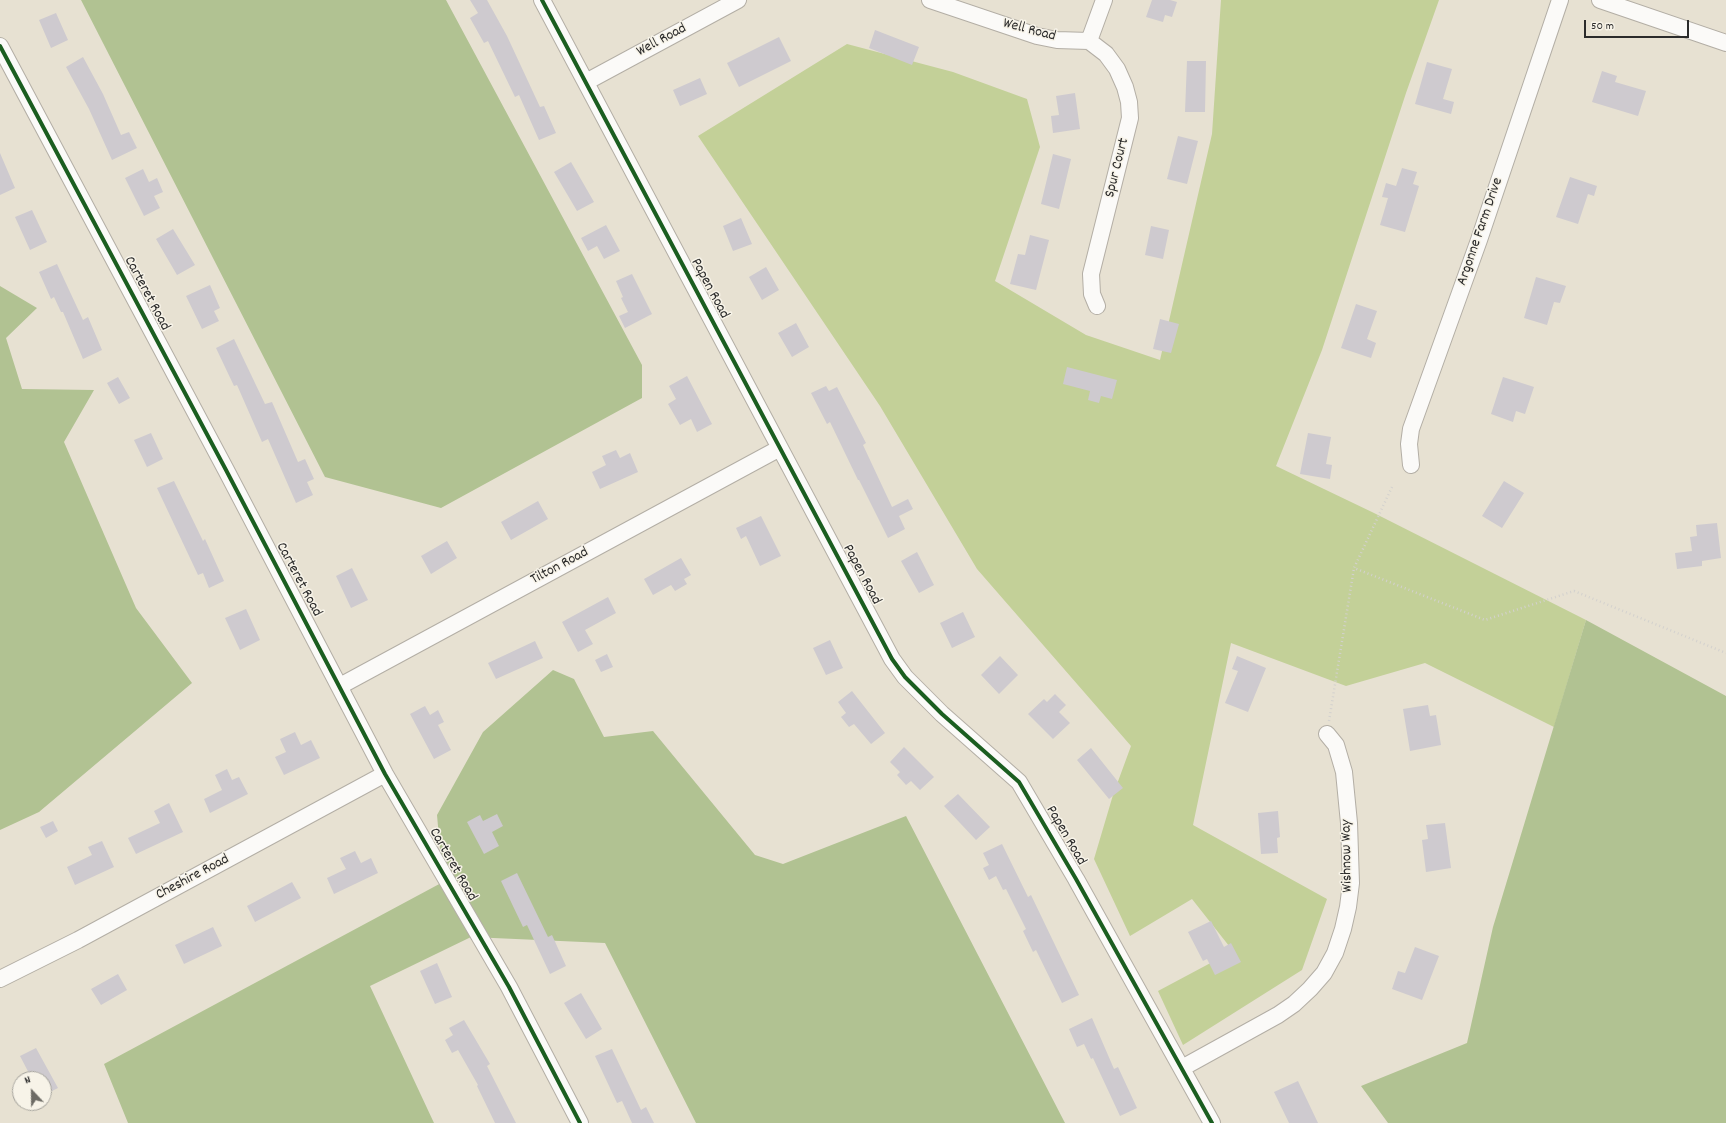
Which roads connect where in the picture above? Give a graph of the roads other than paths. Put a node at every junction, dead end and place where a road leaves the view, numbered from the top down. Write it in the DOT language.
graph roads {
  1 [pos="542,0"];
  2 [pos="738,0"];
  3 [pos="930,0"];
  4 [pos="1104,0"];
  5 [pos="1560,0"];
  6 [pos="1600,0"];
  7 [pos="1089,41"];
  8 [pos="1726,43"];
  9 [pos="0,46"];
  10 [pos="586,82"];
  11 [pos="1097,306"];
  12 [pos="780,448"];
  13 [pos="1411,465"];
  14 [pos="340,686"];
  15 [pos="1327,734"];
  16 [pos="386,774"];
  17 [pos="0,979"];
  18 [pos="1182,1068"];
  19 [pos="580,1123"];
  20 [pos="1212,1123"];
  1 -- 10 [label="street, Papen Road"];
  2 -- 10 [label="street, Well Road"];
  3 -- 7 [label="street, Well Road"];
  4 -- 7 [label="street"];
  5 -- 13 [label="street, Argonne Farm Drive"];
  6 -- 8 [label="street"];
  7 -- 11 [label="street, Spur Court"];
  9 -- 14 [label="street, Carteret Road"];
  10 -- 12 [label="street, Papen Road"];
  12 -- 14 [label="street, Tilton Road"];
  12 -- 18 [label="street, Papen Road"];
  14 -- 16 [label="street, Carteret Road"];
  15 -- 18 [label="street, Wishnow Way"];
  16 -- 17 [label="street, Cheshire Road"];
  16 -- 19 [label="street, Carteret Road"];
  18 -- 20 [label="street, Papen Road"];
}
